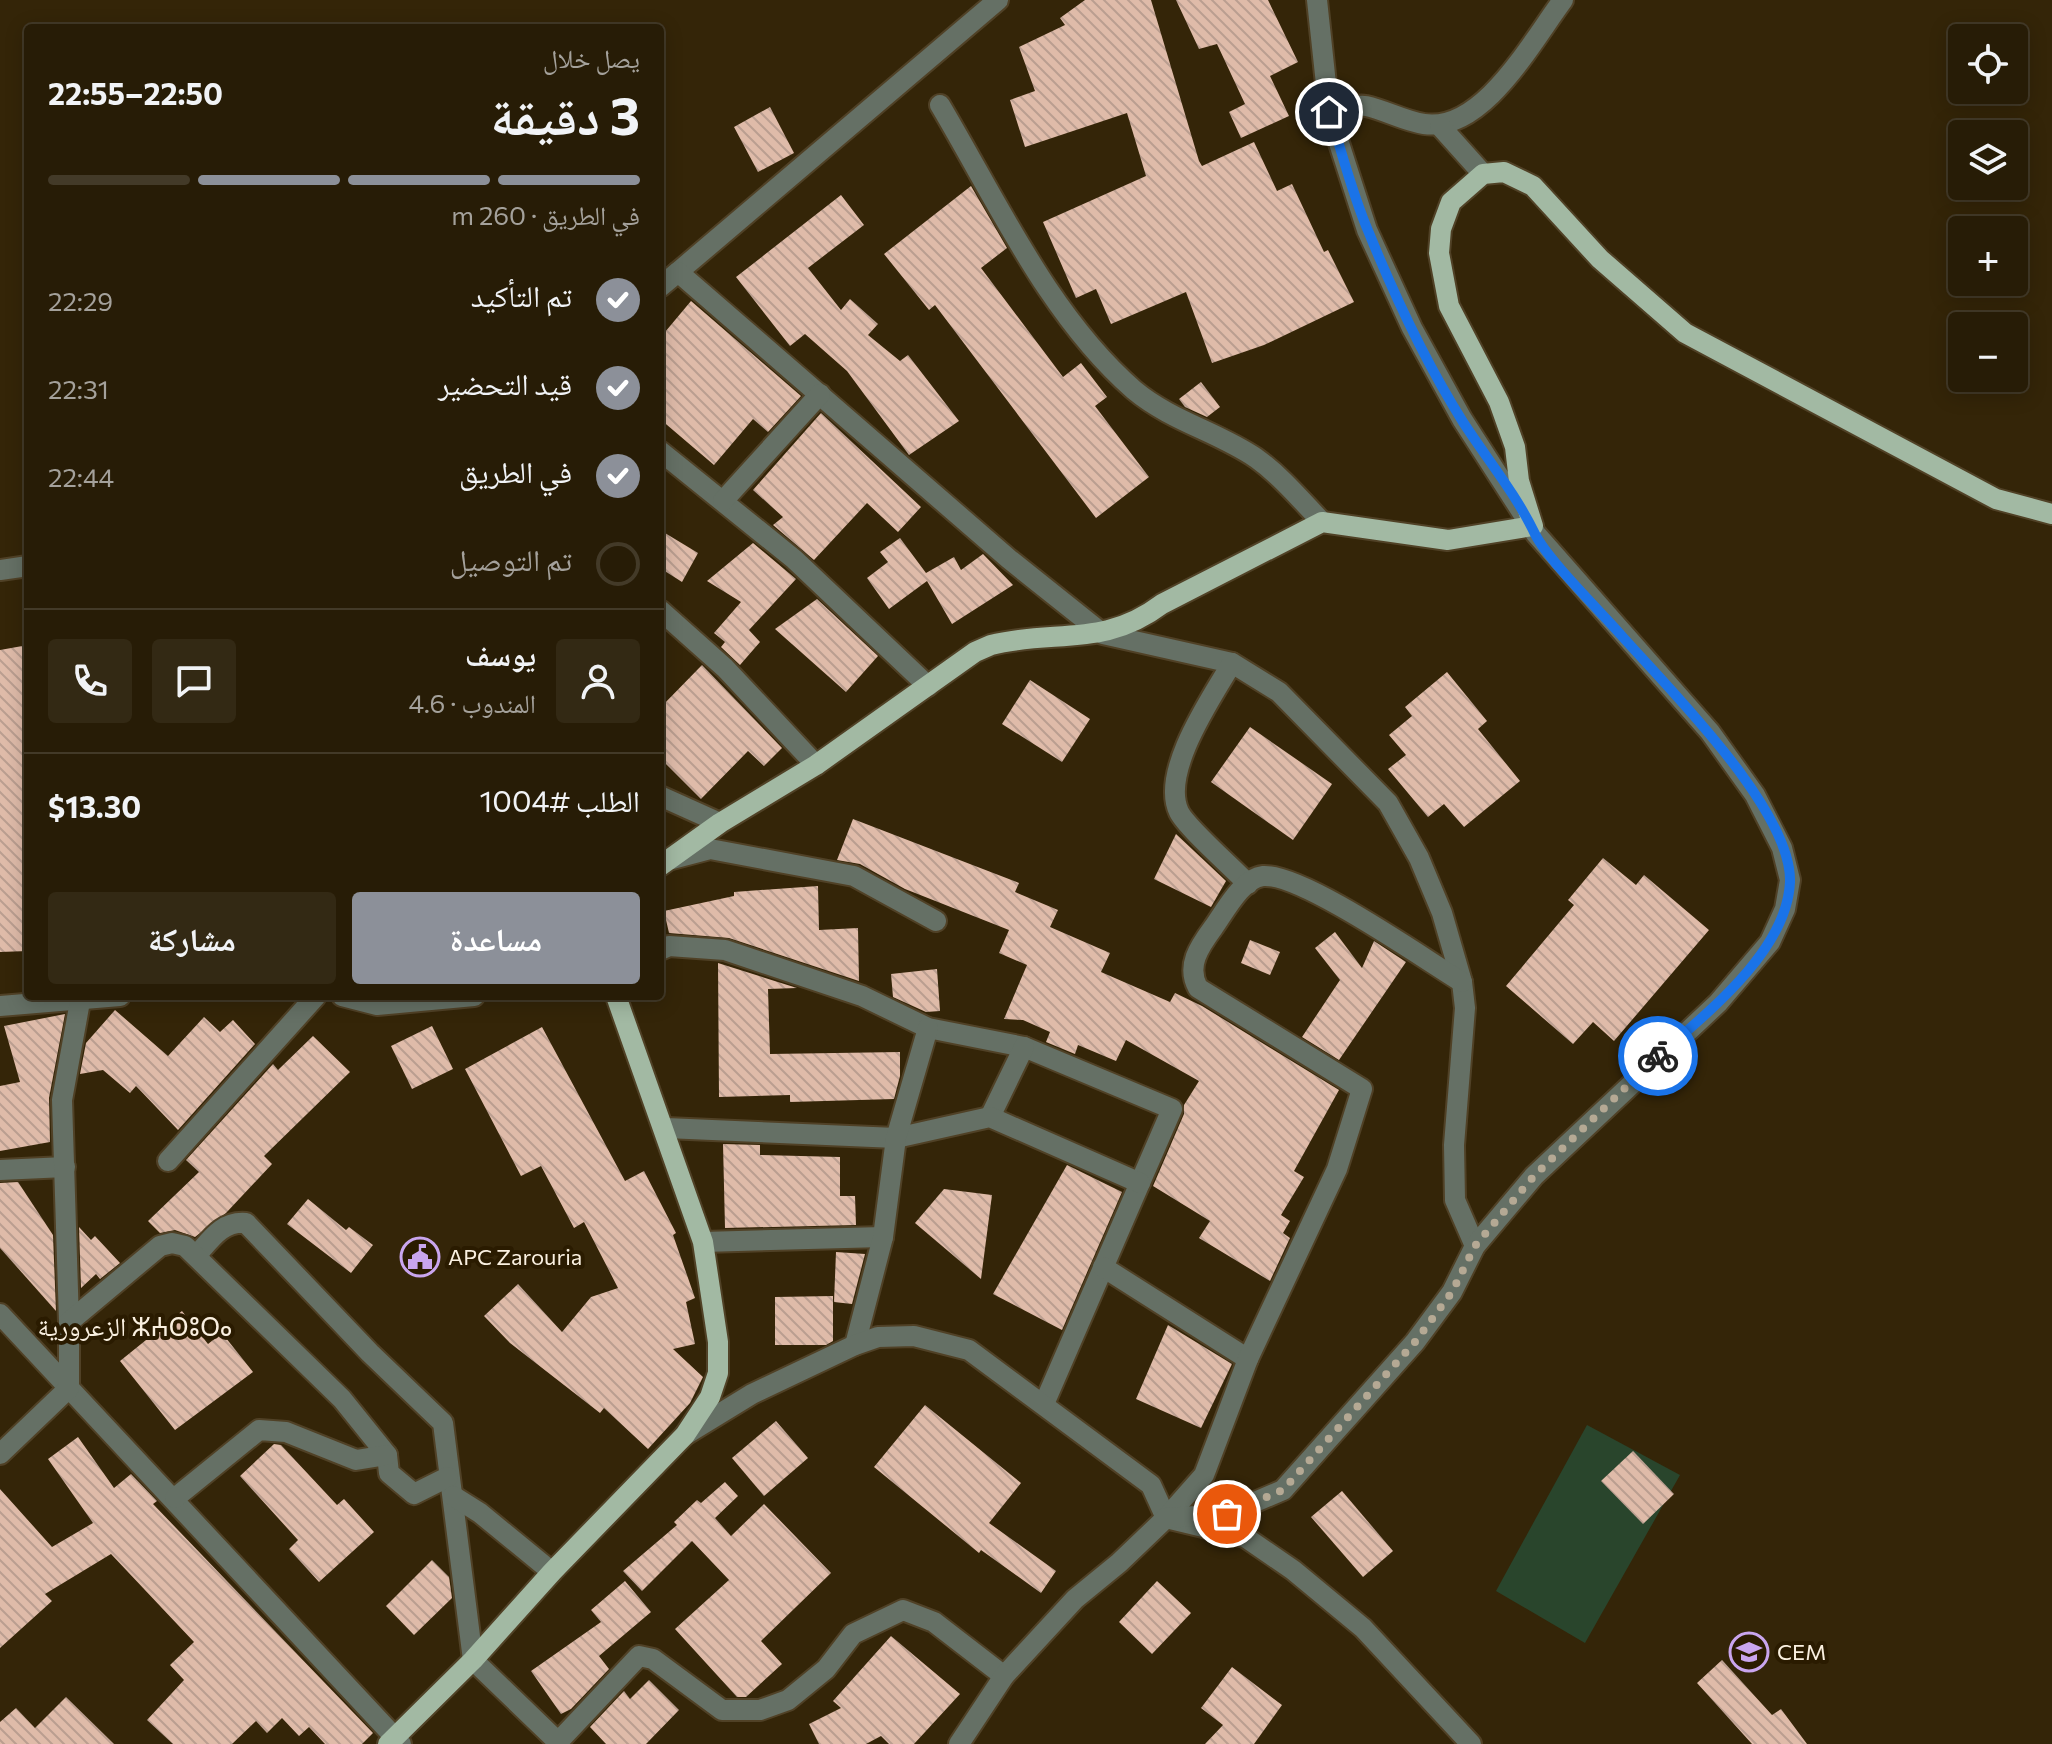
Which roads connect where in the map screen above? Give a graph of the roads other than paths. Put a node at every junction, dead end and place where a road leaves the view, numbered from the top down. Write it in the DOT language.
graph roads {
  1 [pos="998,0"];
  2 [pos="1317,0"];
  3 [pos="1563,0"];
  4 [pos="940,105"];
  5 [pos="1329,112"];
  6 [pos="1440,126"];
  7 [pos="1483,174"];
  8 [pos="678,272"];
  9 [pos="664,284"];
  10 [pos="820,394"];
  11 [pos="664,454"];
  12 [pos="723,501"];
  13 [pos="2052,514"];
  14 [pos="1322,522"];
  15 [pos="1533,526"];
  16 [pos="24,567"];
  17 [pos="0,570"];
  18 [pos="664,614"];
  19 [pos="1103,634"];
  20 [pos="1232,663"];
  21 [pos="928,686"];
  22 [pos="816,765"];
  23 [pos="664,798"];
  24 [pos="720,823"];
  25 [pos="664,863"];
  26 [pos="1248,884"];
  27 [pos="936,921"];
  28 [pos="664,948"];
  29 [pos="1462,982"];
  30 [pos="61,1000"];
  31 [pos="81,1000"];
  32 [pos="312,1000"];
  33 [pos="358,1000"];
  34 [pos="431,1000"];
  35 [pos="618,1000"];
  36 [pos="0,1006"];
  37 [pos="928,1028"];
  38 [pos="1024,1047"];
  39 [pos="990,1117"];
  40 [pos="666,1128"];
  41 [pos="896,1138"];
  42 [pos="168,1161"];
  43 [pos="65,1167"];
  44 [pos="0,1170"];
  45 [pos="1140,1183"];
  46 [pos="883,1237"];
  47 [pos="703,1242"];
  48 [pos="1475,1246"];
  49 [pos="196,1256"];
  50 [pos="1103,1267"];
  51 [pos="0,1314"];
  52 [pos="69,1322"];
  53 [pos="855,1345"];
  54 [pos="1248,1359"];
  55 [pos="69,1388"];
  56 [pos="1044,1404"];
  57 [pos="685,1435"];
  58 [pos="0,1454"];
  59 [pos="387,1455"];
  60 [pos="451,1487"];
  61 [pos="175,1498"];
  62 [pos="1166,1518"];
  63 [pos="552,1572"];
  64 [pos="473,1660"];
  65 [pos="1004,1676"];
  66 [pos="395,1742"];
  67 [pos="959,1744"];
  68 [pos="1471,1744"];
  1 -- 8 [label="street"];
  2 -- 5 [label="street"];
  3 -- 6 [label="street"];
  4 -- 14 [label="street"];
  5 -- 6 [label="street"];
  5 -- 15 [label="street"];
  6 -- 7 [label="street"];
  7 -- 13 [label="main road"];
  7 -- 15 [label="main road"];
  8 -- 9 [label="street"];
  8 -- 10 [label="street"];
  10 -- 12 [label="street"];
  10 -- 19 [label="street"];
  11 -- 12 [label="street"];
  12 -- 21 [label="street"];
  14 -- 15 [label="main road"];
  14 -- 19 [label="main road"];
  15 -- 48 [label="street"];
  16 -- 17 [label="street"];
  18 -- 22 [label="street"];
  19 -- 20 [label="street"];
  19 -- 21 [label="main road"];
  20 -- 26 [label="street"];
  20 -- 29 [label="street"];
  21 -- 22 [label="main road"];
  22 -- 24 [label="main road"];
  23 -- 24 [label="street"];
  24 -- 25 [label="main road"];
  25 -- 27 [label="street"];
  26 -- 29 [label="street"];
  26 -- 54 [label="street"];
  28 -- 37 [label="street"];
  29 -- 48 [label="street"];
  30 -- 36 [label="street"];
  31 -- 43 [label="street"];
  32 -- 42 [label="street"];
  33 -- 34 [label="street"];
  35 -- 40 [label="main road"];
  37 -- 38 [label="street"];
  37 -- 41 [label="street"];
  38 -- 39 [label="street"];
  38 -- 45 [label="street"];
  39 -- 41 [label="street"];
  39 -- 45 [label="street"];
  40 -- 41 [label="street"];
  40 -- 47 [label="main road"];
  41 -- 46 [label="street"];
  43 -- 44 [label="street"];
  43 -- 52 [label="street"];
  45 -- 50 [label="street"];
  46 -- 47 [label="street"];
  46 -- 53 [label="street"];
  47 -- 57 [label="main road"];
  48 -- 62 [label="street"];
  49 -- 52 [label="street"];
  49 -- 59 [label="street"];
  49 -- 60 [label="street"];
  50 -- 54 [label="street"];
  50 -- 56 [label="street"];
  51 -- 55 [label="street"];
  52 -- 55 [label="street"];
  53 -- 56 [label="street"];
  53 -- 57 [label="street"];
  54 -- 62 [label="street"];
  55 -- 58 [label="street"];
  55 -- 61 [label="street"];
  56 -- 62 [label="street"];
  57 -- 63 [label="main road"];
  59 -- 60 [label="street"];
  59 -- 61 [label="street"];
  60 -- 63 [label="street"];
  60 -- 64 [label="street"];
  61 -- 66 [label="street"];
  62 -- 65 [label="street"];
  62 -- 68 [label="street"];
  63 -- 64 [label="main road"];
  64 -- 65 [label="street"];
  64 -- 66 [label="main road"];
  65 -- 67 [label="street"];
}
